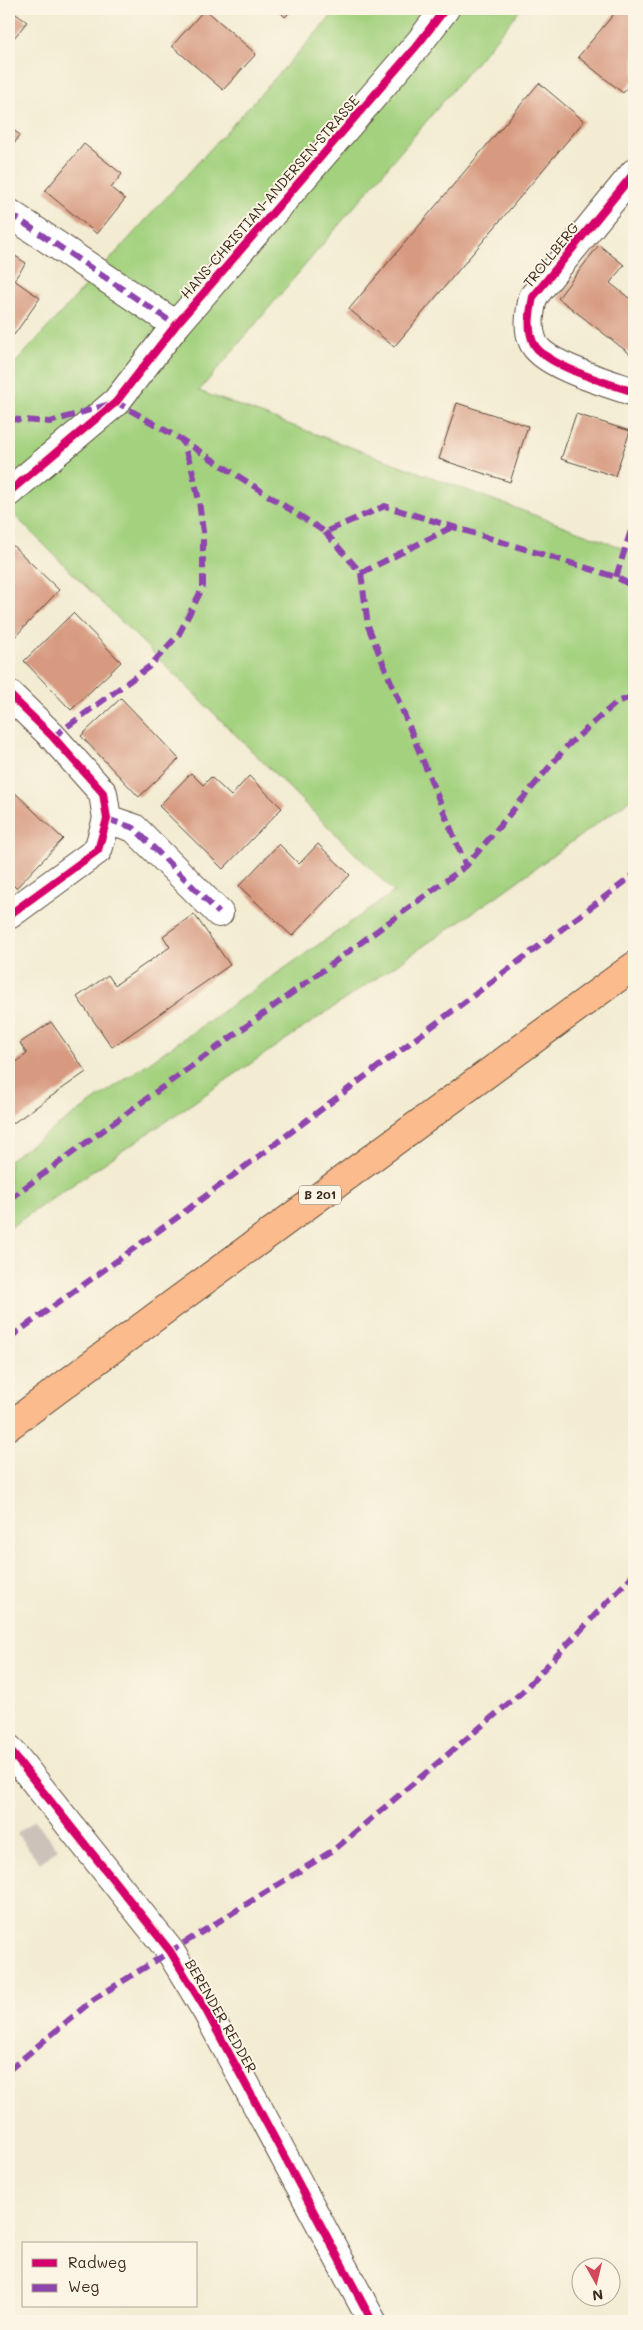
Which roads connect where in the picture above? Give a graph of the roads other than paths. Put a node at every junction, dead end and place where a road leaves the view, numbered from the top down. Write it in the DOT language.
graph roads {
  1 [pos="445,9"];
  2 [pos="634,173"];
  3 [pos="9,213"];
  4 [pos="176,325"];
  5 [pos="634,392"];
  6 [pos="9,492"];
  7 [pos="9,694"];
  8 [pos="107,819"];
  9 [pos="219,912"];
  10 [pos="9,916"];
  11 [pos="634,966"];
  12 [pos="9,1426"];
  13 [pos="9,1749"];
  14 [pos="372,2321"];
  1 -- 4 [label="street, HANS-CHRISTIAN-ANDERSEN-STRASSE"];
  2 -- 5 [label="street, TROLLBERG"];
  3 -- 4 [label="street"];
  4 -- 6 [label="street, HANS-CHRISTIAN-ANDERSEN-STRASSE"];
  7 -- 8 [label="street"];
  8 -- 9 [label="street"];
  8 -- 10 [label="street"];
  11 -- 12 [label="main road, B 201"];
  13 -- 14 [label="street, BERENDER REDDER"];
}
